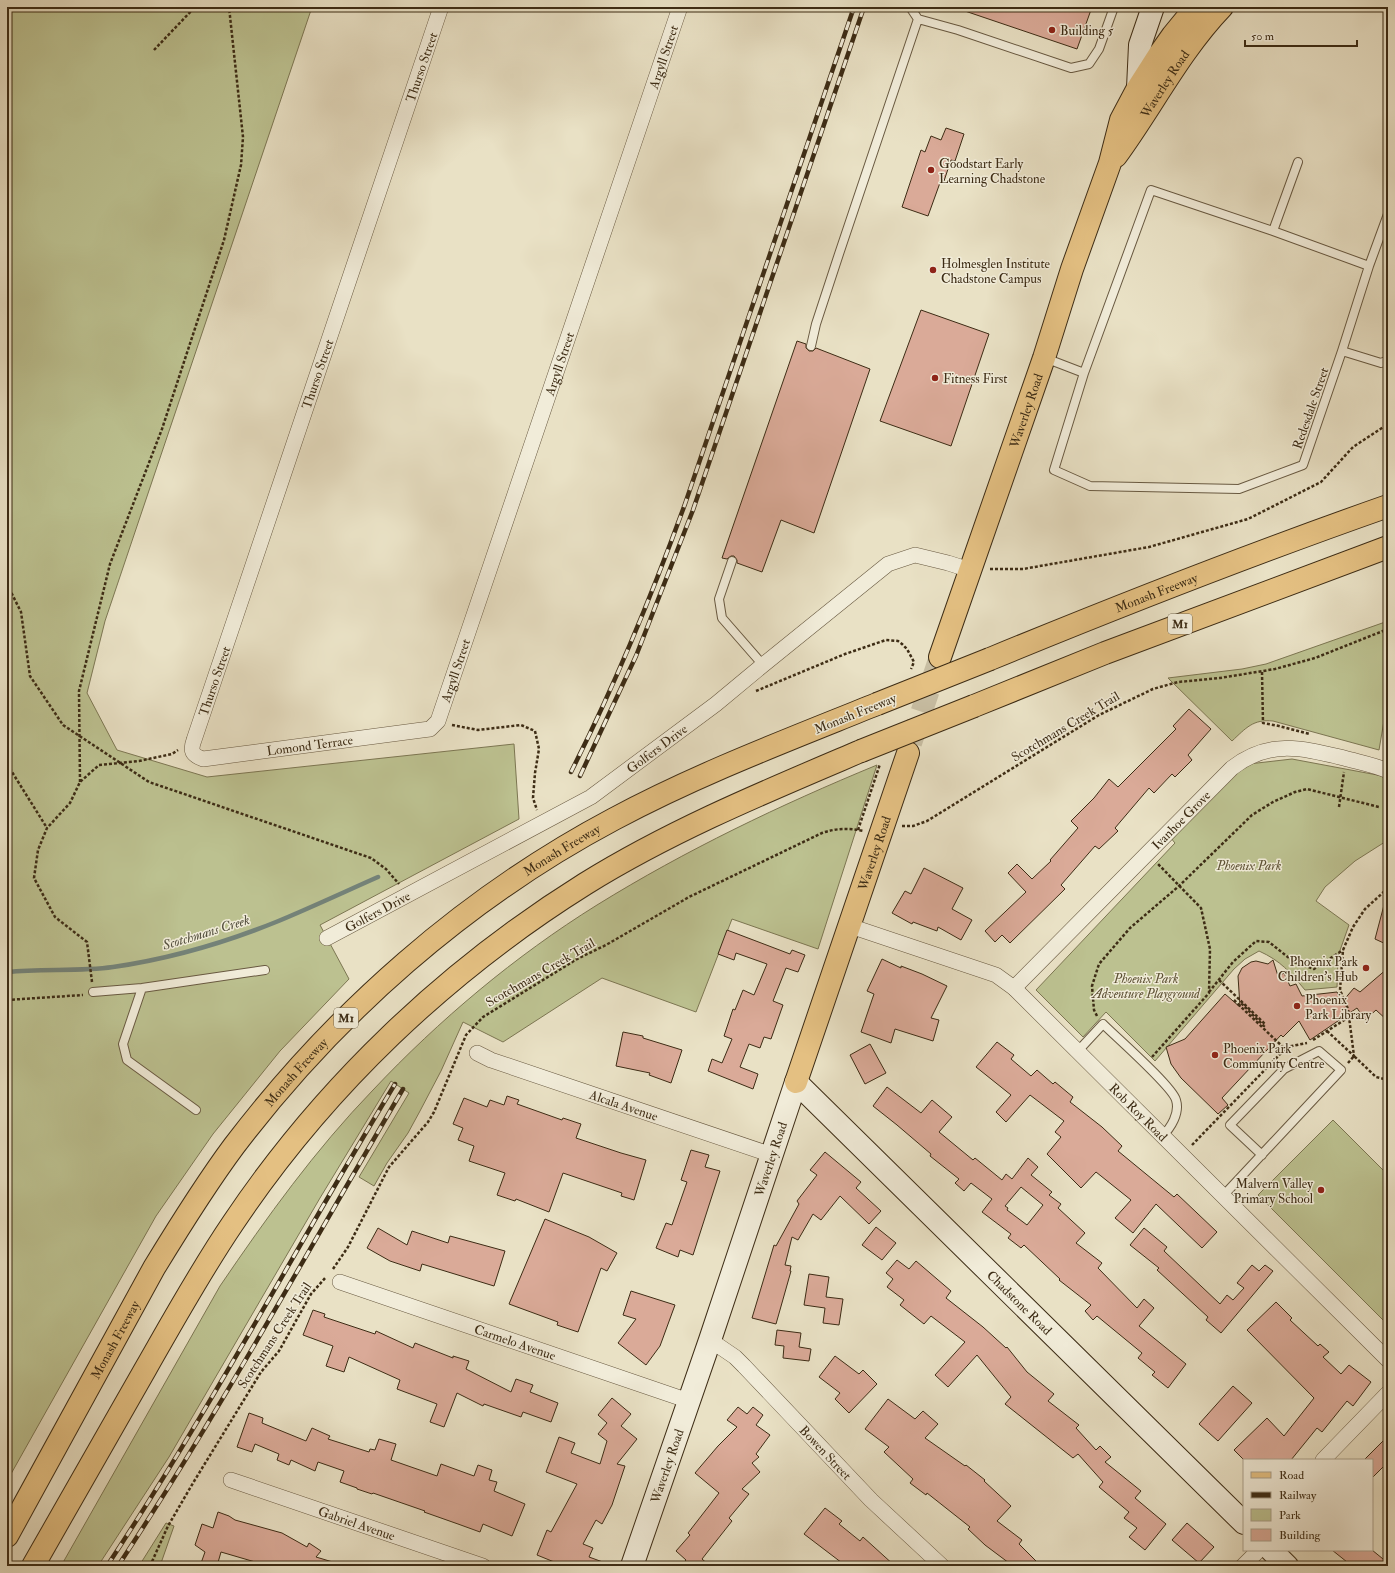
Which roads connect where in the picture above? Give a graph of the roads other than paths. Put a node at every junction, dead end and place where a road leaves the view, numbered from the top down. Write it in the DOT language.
graph roads {
  1 [pos="441,7"];
  2 [pos="680,7"];
  3 [pos="910,7"];
  4 [pos="1114,7"];
  5 [pos="1153,7"];
  6 [pos="1222,7"];
  7 [pos="1194,8"];
  8 [pos="918,19"];
  9 [pos="1191,42"];
  10 [pos="1138,88"];
  11 [pos="1298,162"];
  12 [pos="1110,163"];
  13 [pos="1388,214"];
  14 [pos="1273,231"];
  15 [pos="1369,266"];
  16 [pos="811,346"];
  17 [pos="1342,351"];
  18 [pos="1044,358"];
  19 [pos="1388,360"];
  20 [pos="1084,373"];
  21 [pos="1388,506"];
  22 [pos="1388,547"];
  23 [pos="732,561"];
  24 [pos="970,570"];
  25 [pos="940,657"];
  26 [pos="763,665"];
  27 [pos="438,721"];
  28 [pos="194,740"];
  29 [pos="908,753"];
  30 [pos="1388,771"];
  31 [pos="850,926"];
  32 [pos="327,938"];
  33 [pos="265,970"];
  34 [pos="93,988"];
  35 [pos="142,988"];
  36 [pos="1014,988"];
  37 [pos="1077,1052"];
  38 [pos="476,1053"];
  39 [pos="796,1082"];
  40 [pos="196,1110"];
  41 [pos="1162,1136"];
  42 [pos="772,1155"];
  43 [pos="1262,1155"];
  44 [pos="1223,1196"];
  45 [pos="340,1282"];
  46 [pos="710,1340"];
  47 [pos="1388,1360"];
  48 [pos="1388,1393"];
  49 [pos="689,1402"];
  50 [pos="1323,1459"];
  51 [pos="231,1480"];
  52 [pos="1243,1522"];
  53 [pos="7,1536"];
  54 [pos="1258,1551"];
  55 [pos="1272,1551"];
  56 [pos="1248,1564"];
  57 [pos="33,1566"];
  58 [pos="483,1566"];
  59 [pos="632,1566"];
  60 [pos="942,1566"];
  61 [pos="1287,1566"];
  1 -- 28 [label="street, Thurso Street"];
  2 -- 27 [label="street, Argyll Street"];
  3 -- 8 [label="lane"];
  4 -- 8 [label="lane"];
  5 -- 10 [label="street"];
  6 -- 9 [label="main road, Waverley Road"];
  7 -- 9 [label="street"];
  7 -- 10 [label="main road, Waverley Road"];
  8 -- 16 [label="lane"];
  9 -- 12 [label="main road, Waverley Road"];
  10 -- 12 [label="main road, Waverley Road"];
  11 -- 14 [label="lane"];
  12 -- 18 [label="main road, Waverley Road"];
  13 -- 15 [label="lane, Redesdale Street"];
  14 -- 15 [label="lane"];
  14 -- 20 [label="lane"];
  15 -- 17 [label="lane, Redesdale Street"];
  17 -- 19 [label="lane"];
  17 -- 20 [label="lane, Redesdale Street"];
  18 -- 20 [label="lane"];
  18 -- 24 [label="main road, Waverley Road"];
  21 -- 53 [label="main road, Monash Freeway / M1, bridge"];
  22 -- 57 [label="main road, M1, bridge"];
  23 -- 26 [label="lane"];
  24 -- 25 [label="main road, Waverley Road"];
  24 -- 26 [label="street, Golfers Drive"];
  26 -- 32 [label="street, Golfers Drive"];
  27 -- 28 [label="street, Lomond Terrace"];
  29 -- 31 [label="main road, Waverley Road"];
  30 -- 36 [label="street, Ivanhoe Grove"];
  31 -- 36 [label="street, Rob Roy Road"];
  31 -- 39 [label="main road, Waverley Road"];
  33 -- 35 [label="lane"];
  34 -- 35 [label="lane"];
  35 -- 40 [label="lane"];
  36 -- 37 [label="street, Rob Roy Road"];
  37 -- 41 [label="street, Rob Roy Road"];
  37 -- 41 [label="lane"];
  38 -- 42 [label="street, Alcala Avenue"];
  39 -- 42 [label="street, Waverley Road"];
  39 -- 52 [label="street, Chadstone Road"];
  41 -- 44 [label="street, Rob Roy Road"];
  42 -- 46 [label="street, Waverley Road"];
  43 -- 43 [label="lane"];
  43 -- 44 [label="lane"];
  44 -- 47 [label="street, Rob Roy Road"];
  45 -- 49 [label="street, Carmelo Avenue"];
  46 -- 49 [label="street, Waverley Road"];
  46 -- 60 [label="street, Bowen Street"];
  48 -- 50 [label="street"];
  49 -- 59 [label="street, Waverley Road"];
  51 -- 58 [label="street, Gabriel Avenue"];
  54 -- 56 [label="street"];
  55 -- 61 [label="street"];
}
